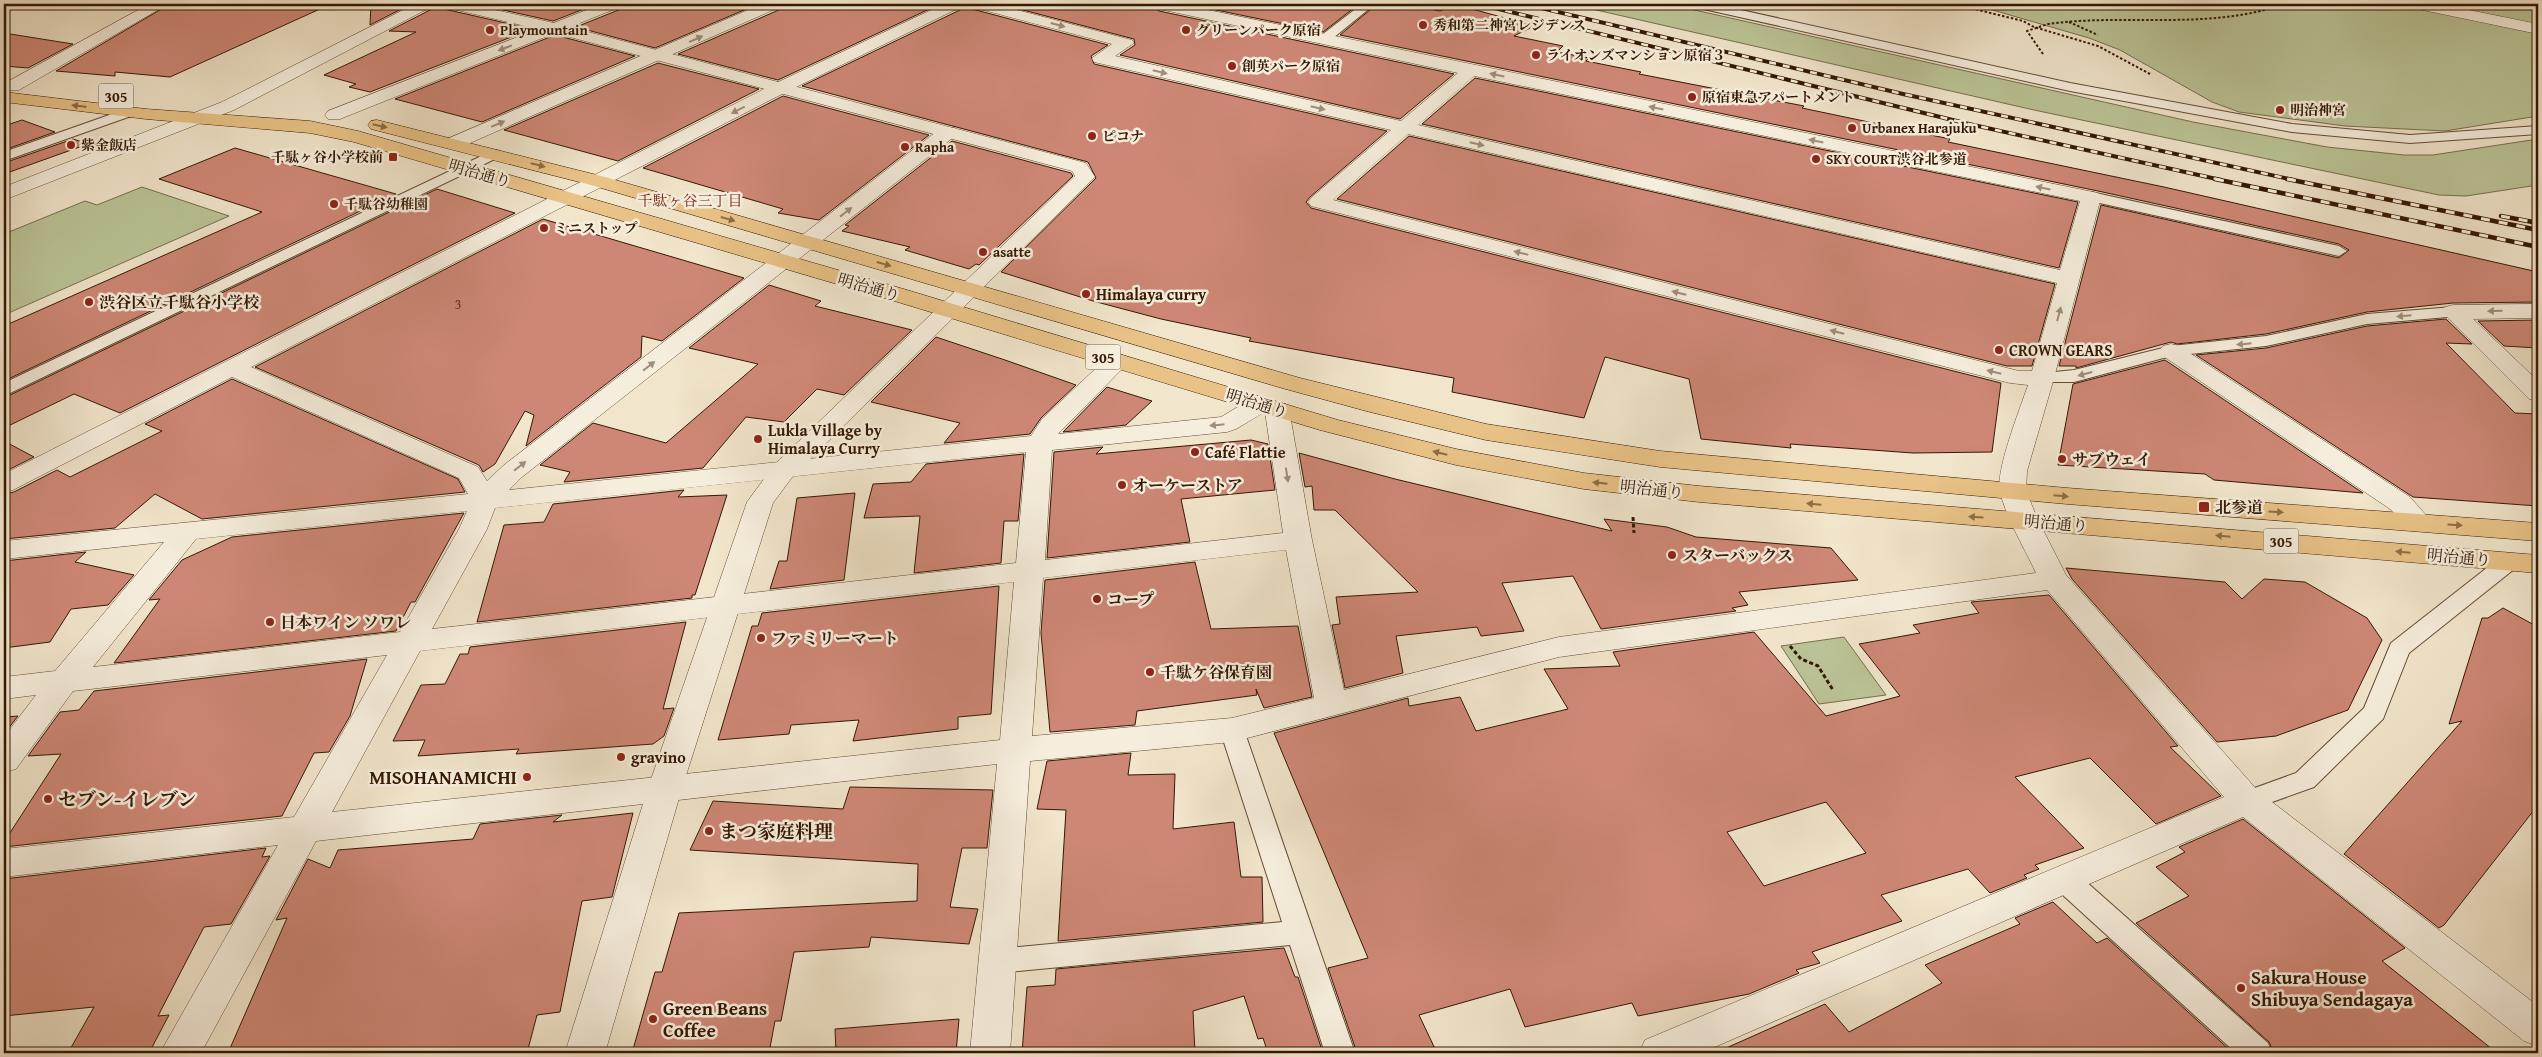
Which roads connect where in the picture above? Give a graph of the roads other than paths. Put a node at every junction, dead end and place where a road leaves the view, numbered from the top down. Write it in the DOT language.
graph roads {
  1 [pos="160,4"];
  2 [pos="426,4"];
  3 [pos="449,4"];
  4 [pos="615,4"];
  5 [pos="775,4"];
  6 [pos="956,4"];
  7 [pos="977,4"];
  8 [pos="1159,4"];
  9 [pos="1369,4"];
  10 [pos="1699,4"];
  11 [pos="2418,4"];
  12 [pos="554,28"];
  13 [pos="2538,29"];
  14 [pos="1323,40"];
  15 [pos="657,56"];
  16 [pos="1472,69"];
  17 [pos="782,88"];
  18 [pos="7,90"];
  19 [pos="228,106"];
  20 [pos="129,112"];
  21 [pos="334,115"];
  22 [pos="196,119"];
  23 [pos="1406,128"];
  24 [pos="2538,130"];
  25 [pos="948,132"];
  26 [pos="454,143"];
  27 [pos="494,154"];
  28 [pos="4,157"];
  29 [pos="464,168"];
  30 [pos="598,180"];
  31 [pos="4,194"];
  32 [pos="564,198"];
  33 [pos="2091,198"];
  34 [pos="808,243"];
  35 [pos="2339,251"];
  36 [pos="782,262"];
  37 [pos="2069,279"];
  38 [pos="968,288"];
  39 [pos="946,310"];
  40 [pos="2538,311"];
  41 [pos="2453,312"];
  42 [pos="2171,351"];
  43 [pos="1117,362"];
  44 [pos="232,368"];
  45 [pos="2042,378"];
  46 [pos="4,390"];
  47 [pos="2538,394"];
  48 [pos="1268,407"];
  49 [pos="1040,443"];
  50 [pos="784,470"];
  51 [pos="4,484"];
  52 [pos="485,499"];
  53 [pos="2019,505"];
  54 [pos="2419,522"];
  55 [pos="189,530"];
  56 [pos="2538,532"];
  57 [pos="1298,540"];
  58 [pos="4,550"];
  59 [pos="2510,561"];
  60 [pos="2538,564"];
  61 [pos="1030,569"];
  62 [pos="2054,580"];
  63 [pos="727,606"];
  64 [pos="411,640"];
  65 [pos="64,681"];
  66 [pos="4,688"];
  67 [pos="1331,704"];
  68 [pos="1232,730"];
  69 [pos="1015,750"];
  70 [pos="4,760"];
  71 [pos="665,788"];
  72 [pos="2247,801"];
  73 [pos="305,830"];
  74 [pos="4,863"];
  75 [pos="2064,879"];
  76 [pos="1301,932"];
  77 [pos="998,962"];
  78 [pos="2538,1029"];
  79 [pos="180,1053"];
  80 [pos="585,1053"];
  81 [pos="990,1053"];
  82 [pos="1340,1053"];
  83 [pos="1659,1053"];
  84 [pos="2257,1053"];
  1 -- 18 [label="street"];
  2 -- 19 [label="street"];
  3 -- 12 [label="street"];
  4 -- 12 [label="street"];
  15 -- 5 [label="street, one-way"];
  6 -- 17 [label="street"];
  7 -- 23 [label="street, one-way"];
  8 -- 14 [label="street"];
  9 -- 14 [label="lane"];
  10 -- 24 [label="lane"];
  11 -- 13 [label="street"];
  12 -- 15 [label="street"];
  12 -- 21 [label="street, one-way"];
  14 -- 16 [label="street"];
  15 -- 17 [label="street"];
  26 -- 15 [label="street, one-way"];
  16 -- 23 [label="street"];
  33 -- 16 [label="street, one-way"];
  17 -- 25 [label="street"];
  17 -- 30 [label="street, one-way"];
  18 -- 19 [label="main road, 明治通り / 305"];
  20 -- 18 [label="main road, 明治通り / 305, one-way"];
  19 -- 21 [label="main road, 明治通り / 305"];
  19 -- 22 [label="street"];
  20 -- 22 [label="main road, 明治通り / 305"];
  20 -- 28 [label="lane"];
  21 -- 26 [label="main road, 明治通り / 305, one-way"];
  22 -- 29 [label="main road, 明治通り / 305"];
  22 -- 31 [label="street"];
  23 -- 37 [label="street, one-way"];
  45 -- 23 [label="street, one-way"];
  34 -- 25 [label="street, one-way"];
  25 -- 38 [label="street"];
  26 -- 27 [label="main road, 明治通り / 305"];
  27 -- 29 [label="lane"];
  27 -- 30 [label="main road, 明治通り / 305, one-way"];
  29 -- 32 [label="main road, 明治通り / 305"];
  29 -- 46 [label="lane"];
  30 -- 32 [label="street"];
  30 -- 34 [label="main road, 明治通り / 305, one-way"];
  32 -- 36 [label="main road, 明治通り / 305"];
  32 -- 44 [label="street"];
  33 -- 35 [label="lane"];
  33 -- 37 [label="street"];
  34 -- 36 [label="street"];
  34 -- 38 [label="main road, 明治通り / 305, one-way"];
  36 -- 39 [label="main road, 明治通り / 305"];
  52 -- 36 [label="street, one-way"];
  45 -- 37 [label="street, one-way"];
  38 -- 39 [label="street"];
  38 -- 53 [label="main road, 明治通り / 305"];
  39 -- 43 [label="main road, 明治通り / 305"];
  39 -- 50 [label="street"];
  40 -- 41 [label="street, one-way"];
  41 -- 42 [label="lane, one-way"];
  41 -- 47 [label="street"];
  42 -- 45 [label="lane, one-way"];
  42 -- 54 [label="street"];
  43 -- 48 [label="main road, 明治通り / 305"];
  43 -- 49 [label="street"];
  44 -- 51 [label="street"];
  44 -- 52 [label="street"];
  45 -- 53 [label="street"];
  48 -- 49 [label="street, one-way"];
  53 -- 48 [label="main road, 明治通り / 305, one-way"];
  48 -- 57 [label="street, one-way"];
  49 -- 50 [label="street"];
  49 -- 61 [label="street"];
  50 -- 52 [label="street"];
  50 -- 63 [label="street"];
  52 -- 55 [label="street"];
  52 -- 64 [label="street"];
  53 -- 54 [label="main road, 明治通り / 305, one-way"];
  59 -- 53 [label="main road, 明治通り / 305, one-way"];
  53 -- 62 [label="street"];
  54 -- 56 [label="main road, 明治通り / 305, one-way"];
  55 -- 58 [label="street"];
  55 -- 65 [label="street"];
  57 -- 61 [label="street"];
  57 -- 67 [label="street"];
  59 -- 60 [label="main road, 明治通り / 305"];
  59 -- 72 [label="lane"];
  61 -- 63 [label="street"];
  61 -- 69 [label="street"];
  62 -- 67 [label="street"];
  62 -- 72 [label="street"];
  63 -- 64 [label="street"];
  63 -- 71 [label="street"];
  64 -- 65 [label="street"];
  64 -- 73 [label="street"];
  65 -- 66 [label="street"];
  65 -- 70 [label="street"];
  67 -- 68 [label="street"];
  68 -- 69 [label="street"];
  68 -- 76 [label="lane"];
  69 -- 71 [label="street"];
  69 -- 77 [label="street"];
  71 -- 73 [label="street"];
  71 -- 80 [label="street"];
  72 -- 75 [label="street"];
  72 -- 78 [label="street"];
  73 -- 74 [label="street"];
  73 -- 79 [label="street"];
  75 -- 83 [label="street"];
  75 -- 84 [label="lane"];
  76 -- 77 [label="lane"];
  76 -- 82 [label="lane"];
  77 -- 81 [label="street"];
}
